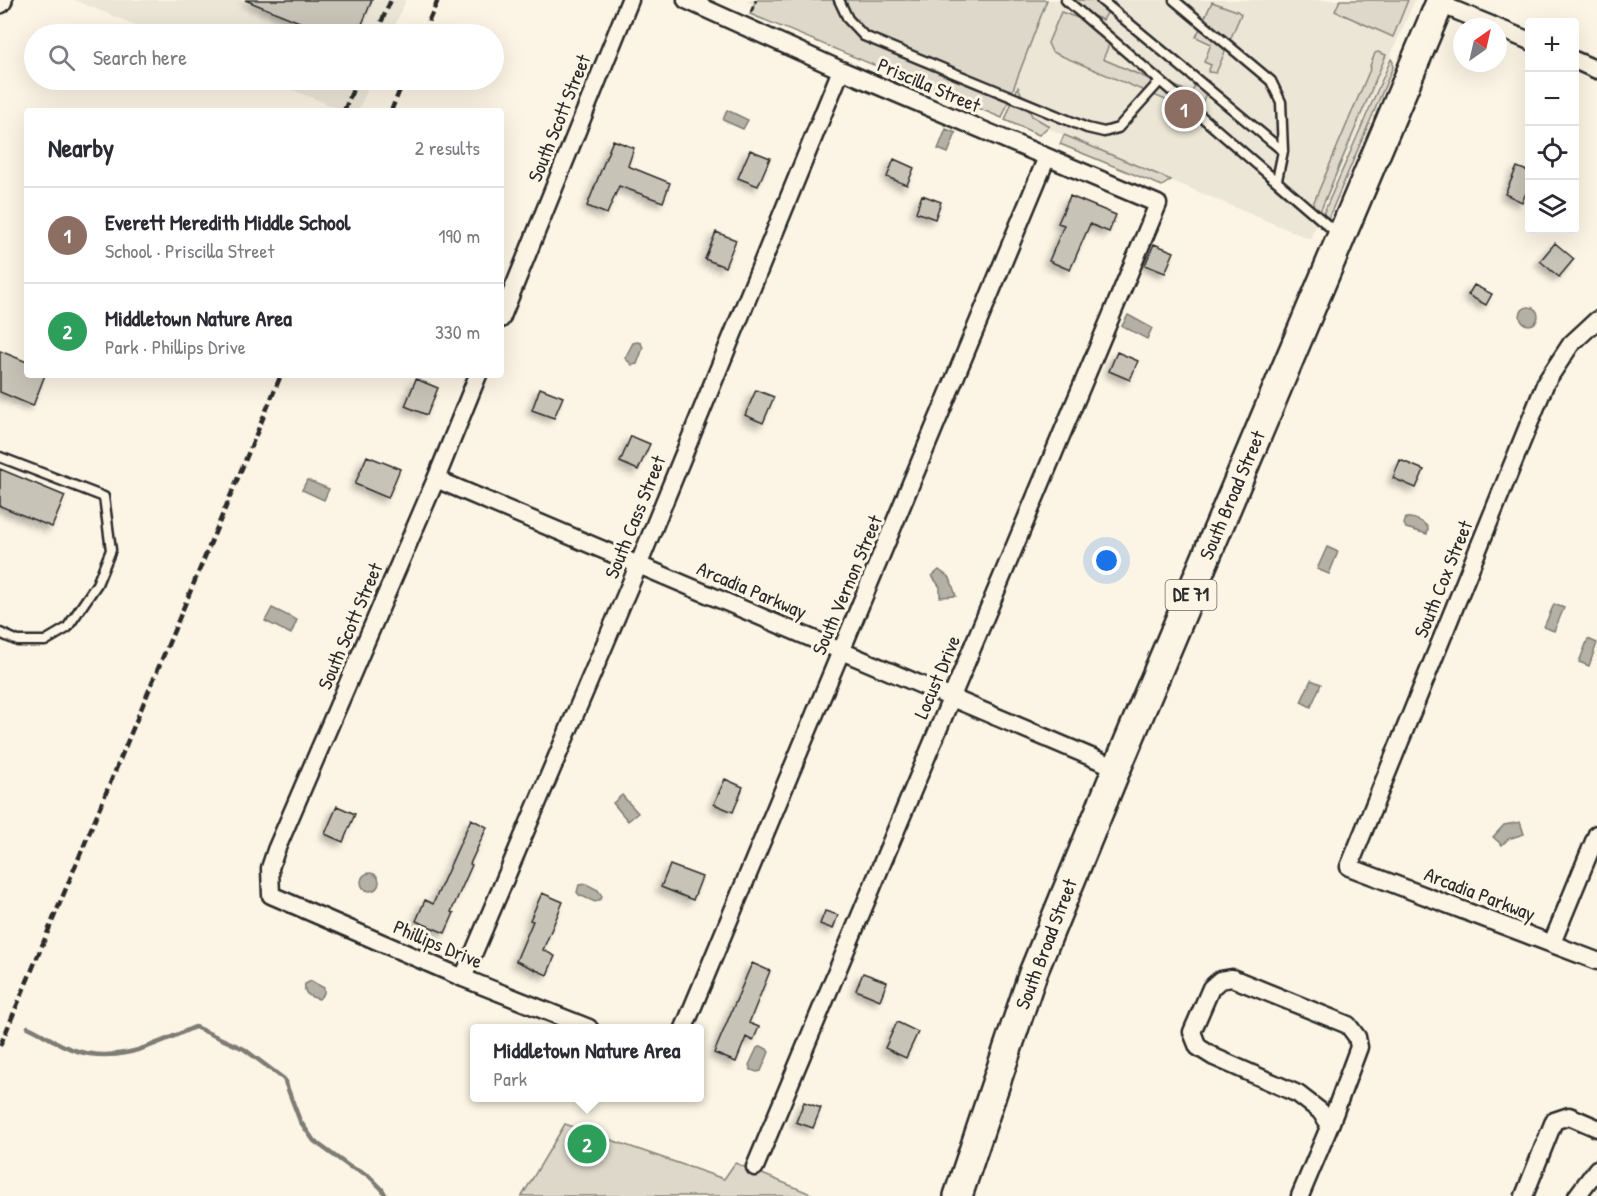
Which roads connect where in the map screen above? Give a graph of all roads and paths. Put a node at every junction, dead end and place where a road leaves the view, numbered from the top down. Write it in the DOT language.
graph roads {
  1 [pos="630,0"];
  2 [pos="686,0"];
  3 [pos="839,0"];
  4 [pos="1066,0"];
  5 [pos="1101,0"];
  6 [pos="1174,0"];
  7 [pos="1441,2"];
  8 [pos="1477,18"];
  9 [pos="1507,31"];
  10 [pos="1525,39"];
  11 [pos="1579,62"];
  12 [pos="1597,69"];
  13 [pos="841,70"];
  14 [pos="1160,81"];
  15 [pos="1283,151"];
  16 [pos="1047,157"];
  17 [pos="1277,180"];
  18 [pos="1158,204"];
  19 [pos="1341,237"];
  20 [pos="504,312"];
  21 [pos="1597,320"];
  22 [pos="477,378"];
  23 [pos="0,457"];
  24 [pos="436,479"];
  25 [pos="638,566"];
  26 [pos="0,633"];
  27 [pos="842,651"];
  28 [pos="951,699"];
  29 [pos="1117,768"];
  30 [pos="1597,834"];
  31 [pos="1349,867"];
  32 [pos="271,895"];
  33 [pos="1552,943"];
  34 [pos="1597,961"];
  35 [pos="463,978"];
  36 [pos="577,1024"];
  37 [pos="686,1024"];
  38 [pos="1330,1125"];
  39 [pos="1597,1128"];
  40 [pos="755,1167"];
  41 [pos="1597,1169"];
  42 [pos="958,1196"];
  43 [pos="1300,1196"];
  44 [pos="1524,1196"];
  45 [pos="1577,1196"];
  1 -- 20 [label="street, South Scott Street"];
  2 -- 13 [label="street, Priscilla Street"];
  3 -- 14 [label="lane"];
  4 -- 14 [label="lane"];
  5 -- 15 [label="lane"];
  6 -- 15 [label="lane"];
  7 -- 8 [label="street"];
  7 -- 19 [label="main road, South Broad Street / DE 71"];
  9 -- 10 [label="street"];
  11 -- 12 [label="street"];
  13 -- 16 [label="street, Priscilla Street"];
  13 -- 25 [label="street, South Cass Street"];
  14 -- 17 [label="lane"];
  15 -- 17 [label="lane"];
  16 -- 18 [label="street, Priscilla Street"];
  16 -- 27 [label="street, South Vernon Street"];
  17 -- 19 [label="lane"];
  18 -- 28 [label="street, Locust Drive"];
  19 -- 29 [label="main road, South Broad Street / DE 71"];
  21 -- 31 [label="street, South Cox Street"];
  22 -- 24 [label="street, South Scott Street"];
  23 -- 26 [label="lane"];
  24 -- 25 [label="street, Arcadia Parkway"];
  24 -- 32 [label="street, South Scott Street"];
  25 -- 27 [label="street, Arcadia Parkway"];
  25 -- 35 [label="street, South Cass Street"];
  27 -- 28 [label="street, Arcadia Parkway"];
  27 -- 37 [label="street, South Vernon Street"];
  28 -- 29 [label="street, Arcadia Parkway"];
  28 -- 40 [label="street, Locust Drive"];
  29 -- 42 [label="main road, South Broad Street / DE 71"];
  30 -- 33 [label="street"];
  31 -- 33 [label="street, Arcadia Parkway"];
  32 -- 35 [label="street, Phillips Drive"];
  33 -- 34 [label="street, Arcadia Parkway"];
  35 -- 36 [label="street, Phillips Drive"];
  38 -- 38 [label="street"];
  38 -- 43 [label="street"];
  39 -- 44 [label="street"];
  41 -- 45 [label="street"];
}
